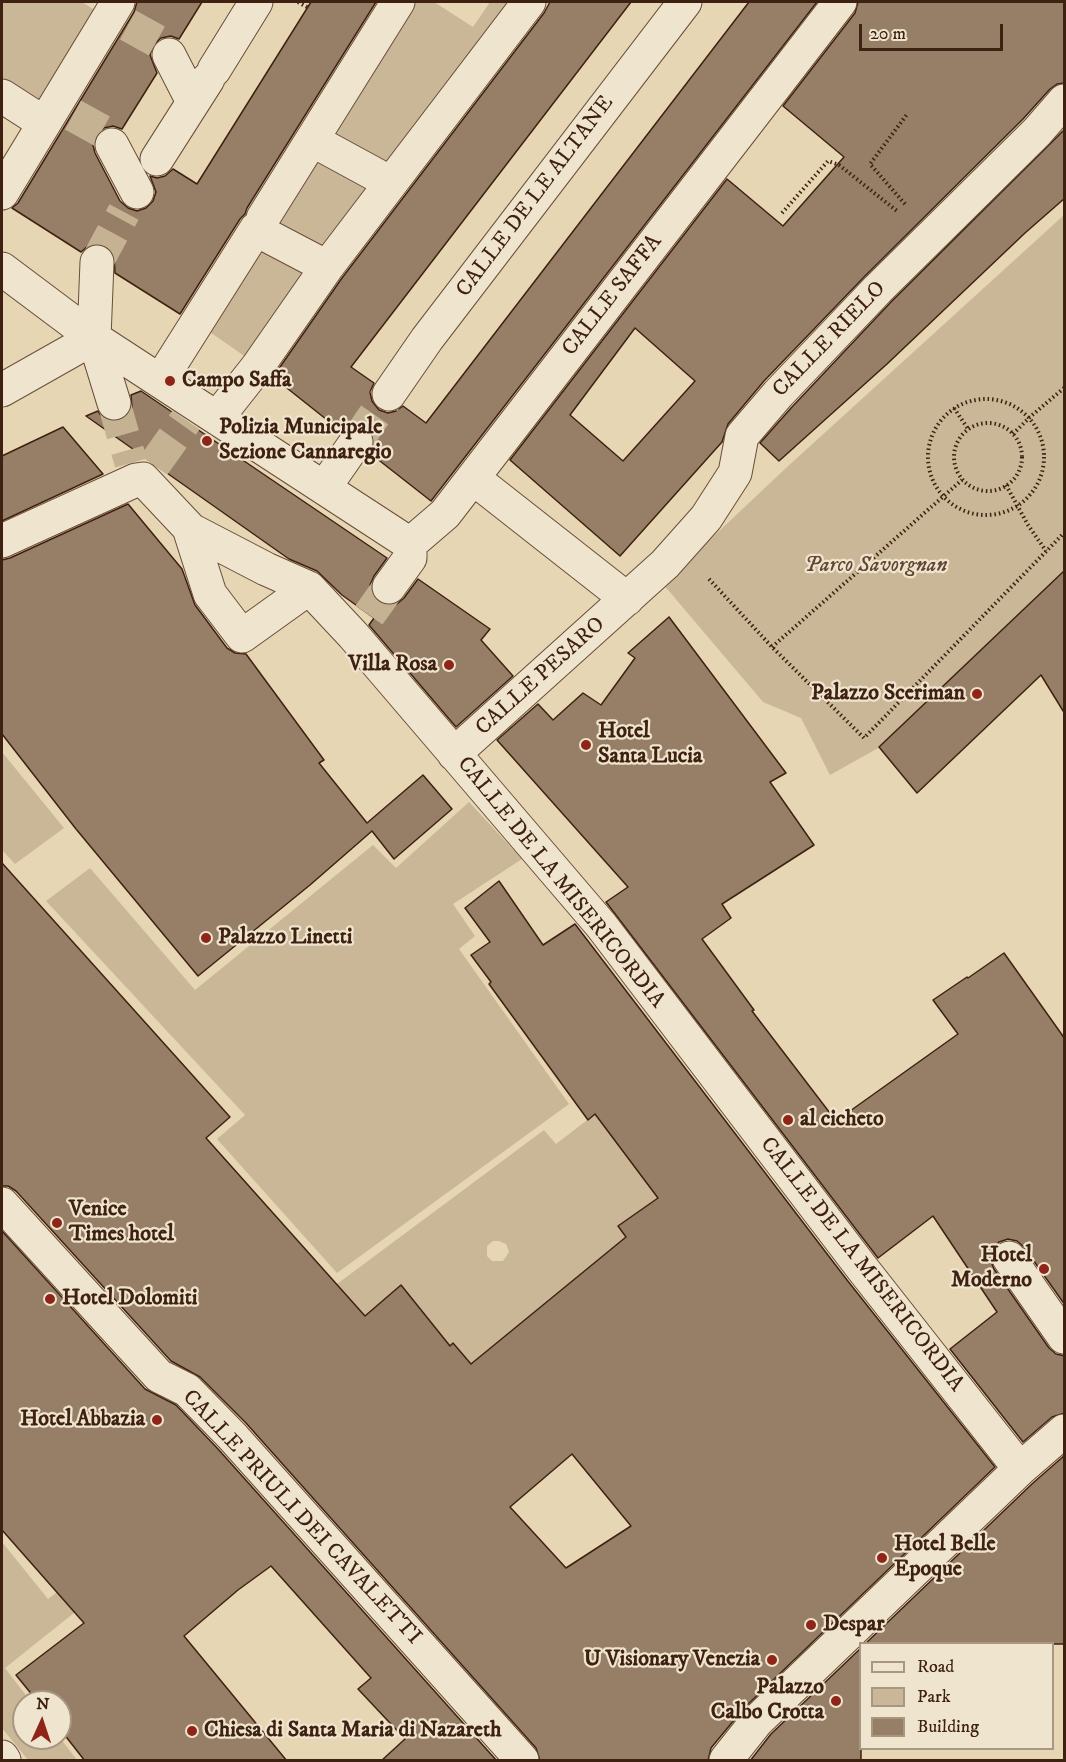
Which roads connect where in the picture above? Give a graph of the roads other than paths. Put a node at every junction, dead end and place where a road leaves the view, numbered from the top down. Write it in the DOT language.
graph roads {
  1 [pos="398,2"];
  2 [pos="529,2"];
  3 [pos="685,2"];
  4 [pos="840,2"];
  5 [pos="250,5"];
  6 [pos="111,9"];
  7 [pos="169,55"];
  8 [pos="205,84"];
  9 [pos="2,96"];
  10 [pos="1065,101"];
  11 [pos="55,112"];
  12 [pos="312,140"];
  13 [pos="112,145"];
  14 [pos="391,183"];
  15 [pos="2,194"];
  16 [pos="262,227"];
  17 [pos="97,262"];
  18 [pos="327,267"];
  19 [pos="2,269"];
  20 [pos="94,338"];
  21 [pos="160,381"];
  22 [pos="2,390"];
  23 [pos="388,394"];
  24 [pos="114,403"];
  25 [pos="200,414"];
  26 [pos="356,442"];
  27 [pos="473,478"];
  28 [pos="324,488"];
  29 [pos="189,528"];
  30 [pos="2,541"];
  31 [pos="410,544"];
  32 [pos="389,587"];
  33 [pos="309,588"];
  34 [pos="627,599"];
  35 [pos="454,754"];
  36 [pos="2,1204"];
  37 [pos="1009,1258"];
  38 [pos="1065,1338"];
  39 [pos="1065,1431"];
  40 [pos="1020,1469"];
  41 [pos="522,1761"];
  42 [pos="726,1761"];
  1 -- 12 [label="street"];
  2 -- 14 [label="street"];
  3 -- 23 [label="street, CALLE DE LE ALTANE"];
  4 -- 27 [label="street, CALLE SAFFA"];
  5 -- 8 [label="street"];
  6 -- 11 [label="street"];
  7 -- 8 [label="street"];
  8 -- 13 [label="street"];
  9 -- 11 [label="street"];
  10 -- 34 [label="street, CALLE RIELO"];
  11 -- 15 [label="street"];
  12 -- 14 [label="street"];
  12 -- 16 [label="street"];
  14 -- 18 [label="street"];
  16 -- 18 [label="street"];
  16 -- 21 [label="street"];
  17 -- 20 [label="street"];
  18 -- 25 [label="street"];
  19 -- 20 [label="street"];
  20 -- 21 [label="street"];
  20 -- 22 [label="street"];
  20 -- 24 [label="street"];
  21 -- 25 [label="street"];
  25 -- 28 [label="street"];
  26 -- 28 [label="street"];
  27 -- 31 [label="street, CALLE SAFFA"];
  27 -- 34 [label="street"];
  28 -- 31 [label="street"];
  29 -- 30 [label="street, CALLE DE LA MISERICORDIA"];
  29 -- 33 [label="street, CALLE DE LA MISERICORDIA"];
  29 -- 33 [label="street"];
  31 -- 32 [label="street"];
  33 -- 35 [label="street, CALLE DE LA MISERICORDIA"];
  34 -- 35 [label="street, CALLE PESARO"];
  35 -- 40 [label="street, CALLE DE LA MISERICORDIA"];
  36 -- 41 [label="street, CALLE PRIULI DEI CAVALETTI"];
  37 -- 38 [label="street"];
  39 -- 40 [label="street"];
  40 -- 42 [label="street"];
}
